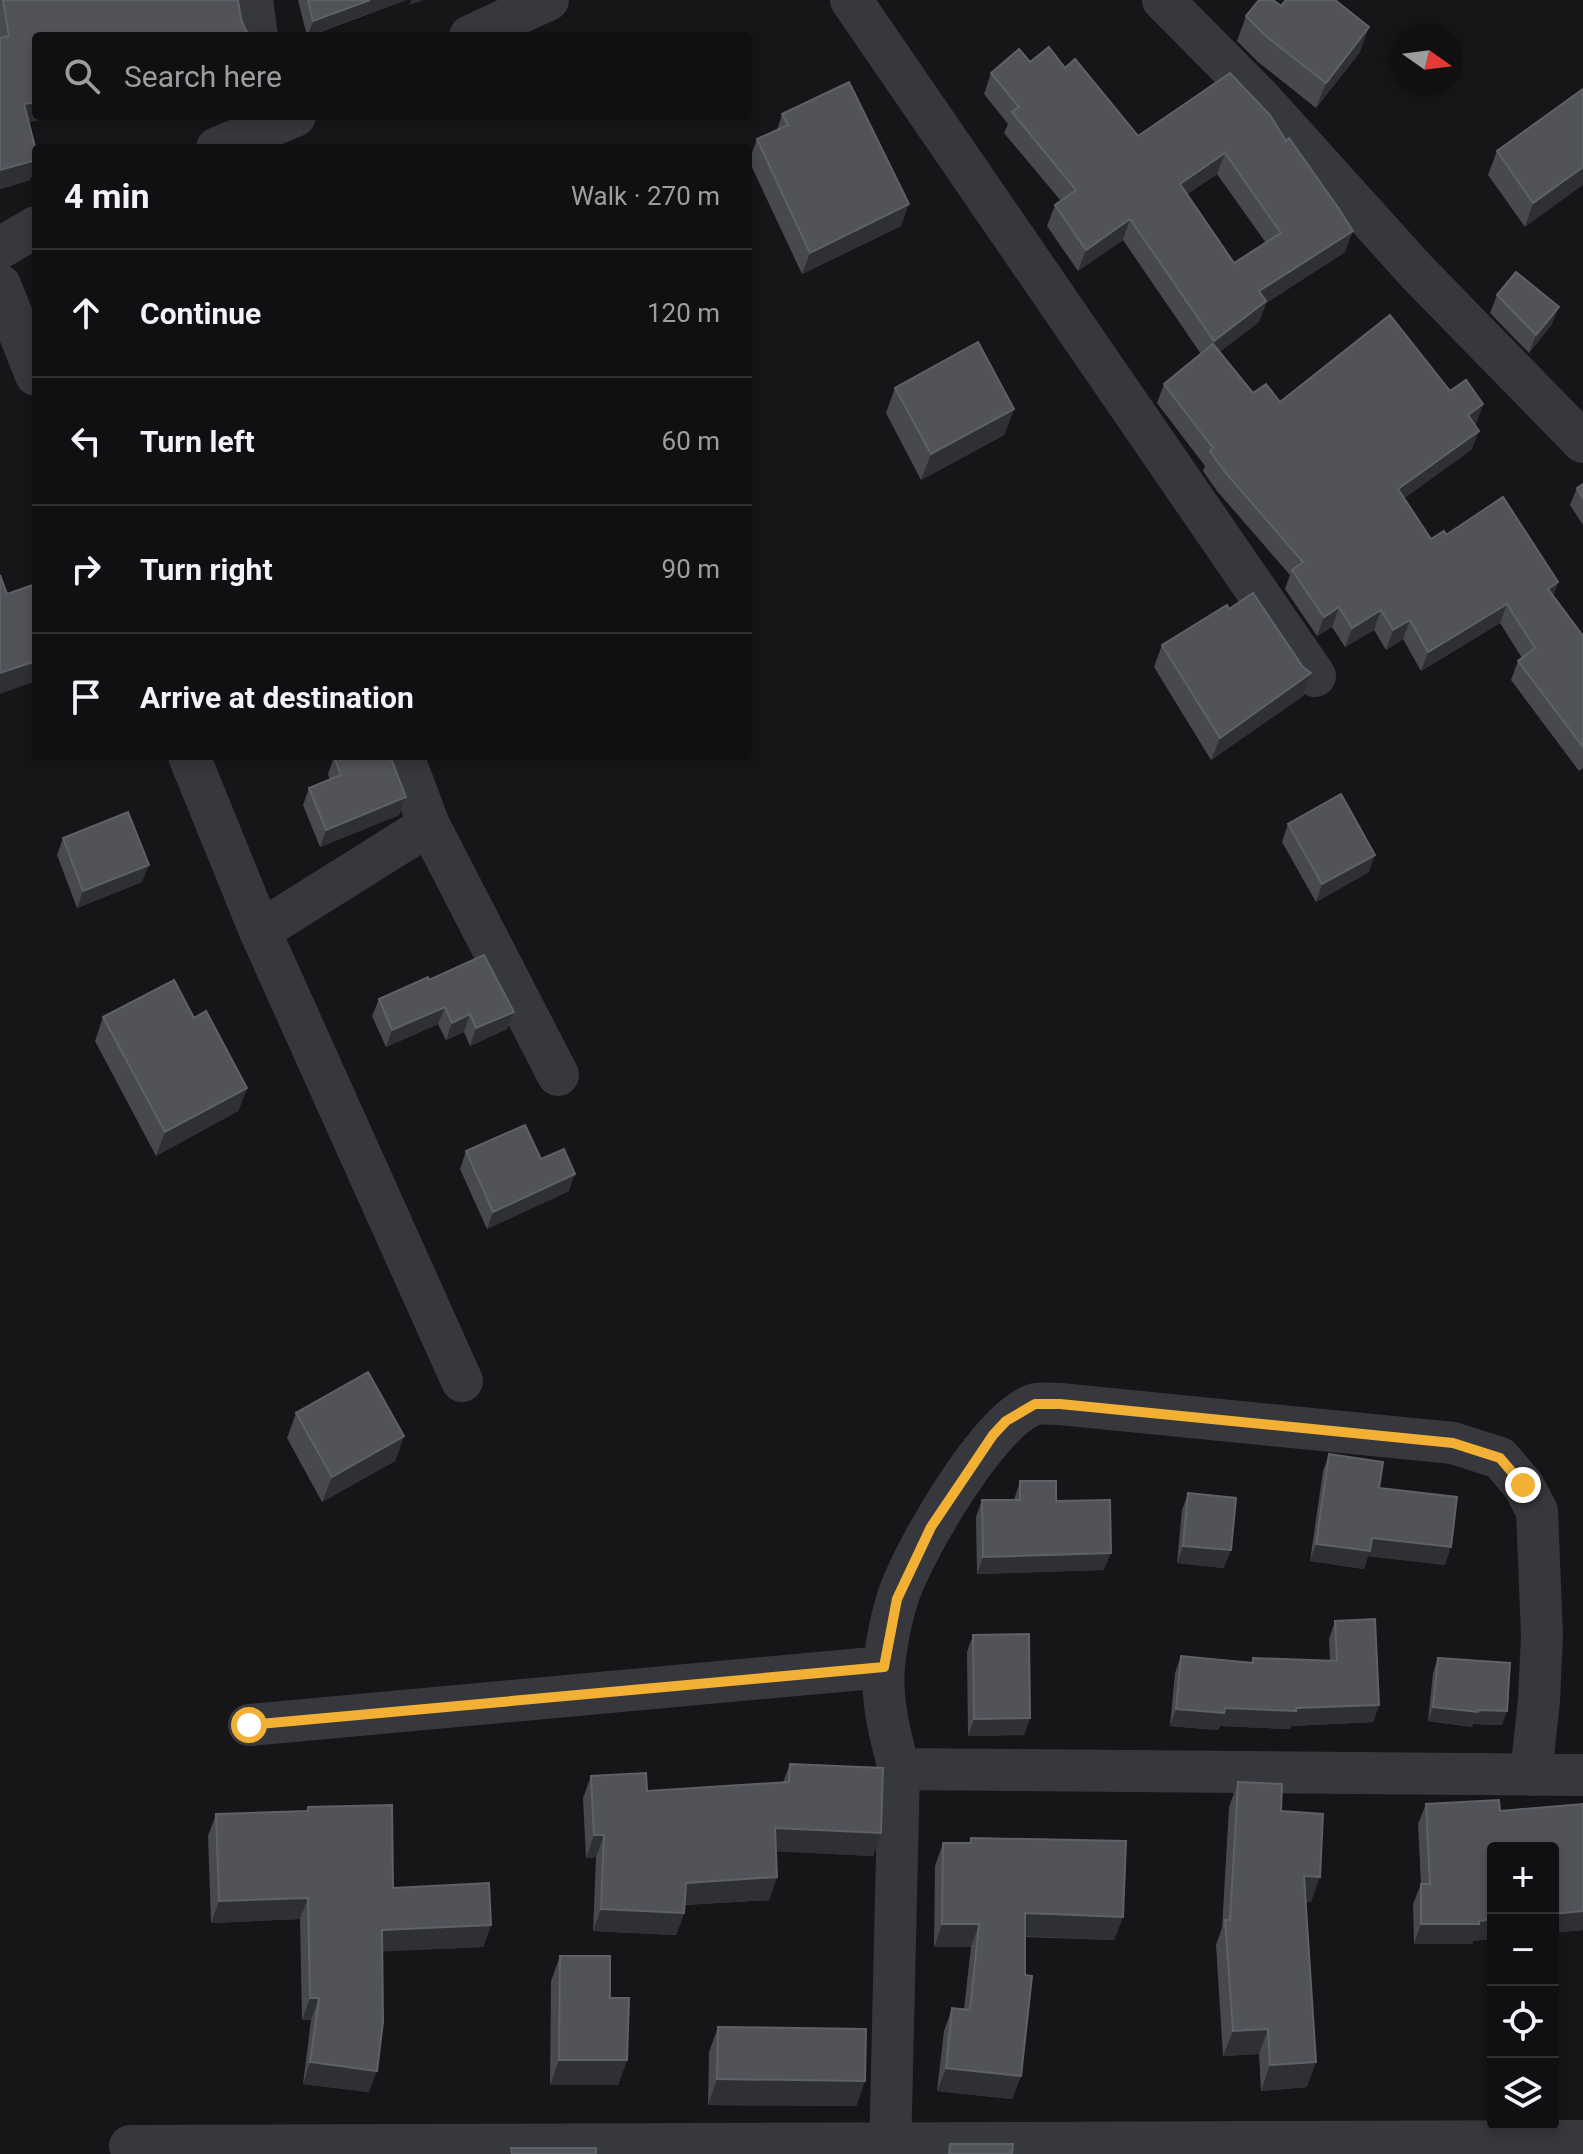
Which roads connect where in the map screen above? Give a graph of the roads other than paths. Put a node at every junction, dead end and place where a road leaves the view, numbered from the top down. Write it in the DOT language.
graph roads {
  1 [pos="252,0"];
  2 [pos="548,0"];
  3 [pos="851,0"];
  4 [pos="1163,0"];
  5 [pos="256,32"];
  6 [pos="479,32"];
  7 [pos="276,127"];
  8 [pos="228,144"];
  9 [pos="32,229"];
  10 [pos="0,248"];
  11 [pos="0,285"];
  12 [pos="32,365"];
  13 [pos="1583,442"];
  14 [pos="1315,676"];
  15 [pos="191,760"];
  16 [pos="405,760"];
  17 [pos="429,825"];
  18 [pos="260,931"];
  19 [pos="558,1075"];
  20 [pos="462,1381"];
  21 [pos="884,1667"];
  22 [pos="249,1725"];
  23 [pos="899,1769"];
  24 [pos="1531,1775"];
  25 [pos="1583,1775"];
  26 [pos="1583,2141"];
  27 [pos="130,2146"];
  28 [pos="890,2149"];
  1 -- 5 [label="street"];
  2 -- 6 [label="street"];
  3 -- 14 [label="street"];
  4 -- 13 [label="street"];
  7 -- 8 [label="street"];
  9 -- 10 [label="street"];
  11 -- 12 [label="street"];
  15 -- 18 [label="street"];
  16 -- 17 [label="street"];
  17 -- 18 [label="street"];
  17 -- 19 [label="street"];
  18 -- 20 [label="street"];
  21 -- 22 [label="street"];
  21 -- 23 [label="street"];
  21 -- 24 [label="street"];
  23 -- 24 [label="street"];
  23 -- 28 [label="street"];
  24 -- 25 [label="street"];
  26 -- 28 [label="street"];
  27 -- 28 [label="street"];
}
